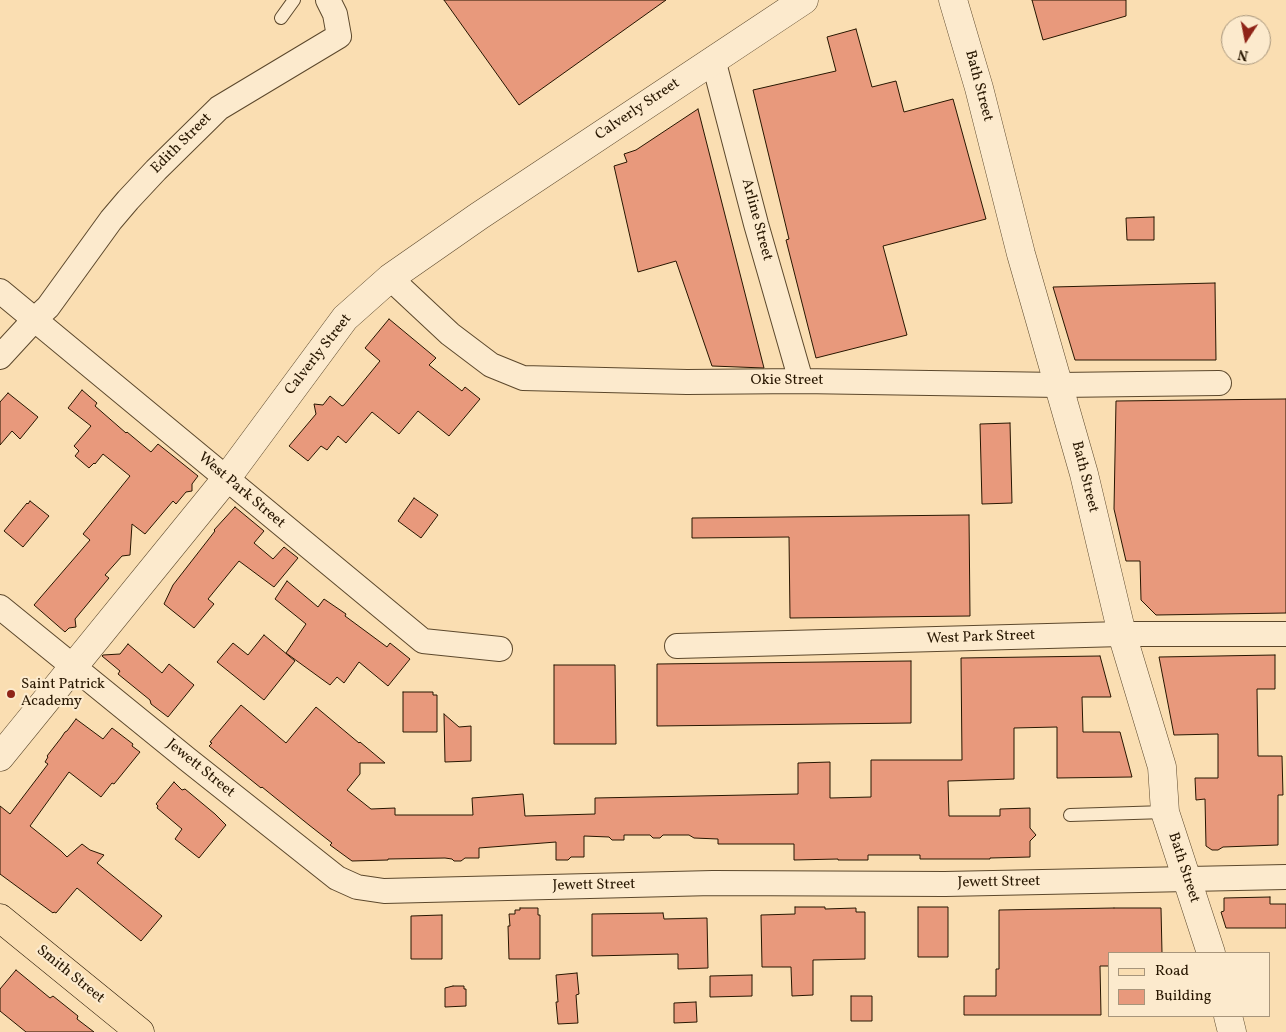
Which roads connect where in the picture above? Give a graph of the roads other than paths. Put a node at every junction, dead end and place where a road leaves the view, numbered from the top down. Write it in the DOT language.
graph roads {
  1 [pos="294,0"];
  2 [pos="328,0"];
  3 [pos="804,0"];
  4 [pos="954,0"];
  5 [pos="281,18"];
  6 [pos="713,59"];
  7 [pos="390,278"];
  8 [pos="0,291"];
  9 [pos="34,320"];
  10 [pos="0,357"];
  11 [pos="801,381"];
  12 [pos="1219,383"];
  13 [pos="1059,385"];
  14 [pos="226,479"];
  15 [pos="0,607"];
  16 [pos="1122,634"];
  17 [pos="1286,634"];
  18 [pos="677,646"];
  19 [pos="500,649"];
  20 [pos="74,666"];
  21 [pos="0,757"];
  22 [pos="1165,812"];
  23 [pos="1070,815"];
  24 [pos="1286,876"];
  25 [pos="1186,878"];
  26 [pos="0,918"];
  27 [pos="1211,952"];
  28 [pos="1228,1017"];
  29 [pos="140,1032"];
  30 [pos="1232,1032"];
  1 -- 5 [label="lane"];
  2 -- 9 [label="street, Edith Street"];
  3 -- 6 [label="street, Calverly Street"];
  4 -- 13 [label="street, Bath Street"];
  6 -- 7 [label="street, Calverly Street"];
  6 -- 11 [label="street, Arline Street"];
  7 -- 11 [label="street, Okie Street"];
  7 -- 14 [label="street, Calverly Street"];
  8 -- 9 [label="street, West Park Street"];
  9 -- 10 [label="street"];
  9 -- 14 [label="street, West Park Street"];
  11 -- 13 [label="street, Okie Street"];
  12 -- 13 [label="street, Okie Street"];
  13 -- 16 [label="street, Bath Street"];
  14 -- 19 [label="street, West Park Street"];
  14 -- 20 [label="street, Calverly Street"];
  15 -- 20 [label="street, Jewett Street"];
  16 -- 17 [label="street, West Park Street"];
  16 -- 18 [label="street, West Park Street"];
  16 -- 22 [label="street, Bath Street"];
  20 -- 21 [label="street, Calverly Street"];
  20 -- 25 [label="street, Jewett Street"];
  22 -- 23 [label="lane"];
  22 -- 25 [label="street, Bath Street"];
  24 -- 25 [label="street, Jewett Street"];
  25 -- 27 [label="street, Bath Street"];
  26 -- 29 [label="main road, Smith Street"];
  28 -- 30 [label="street"];
}
